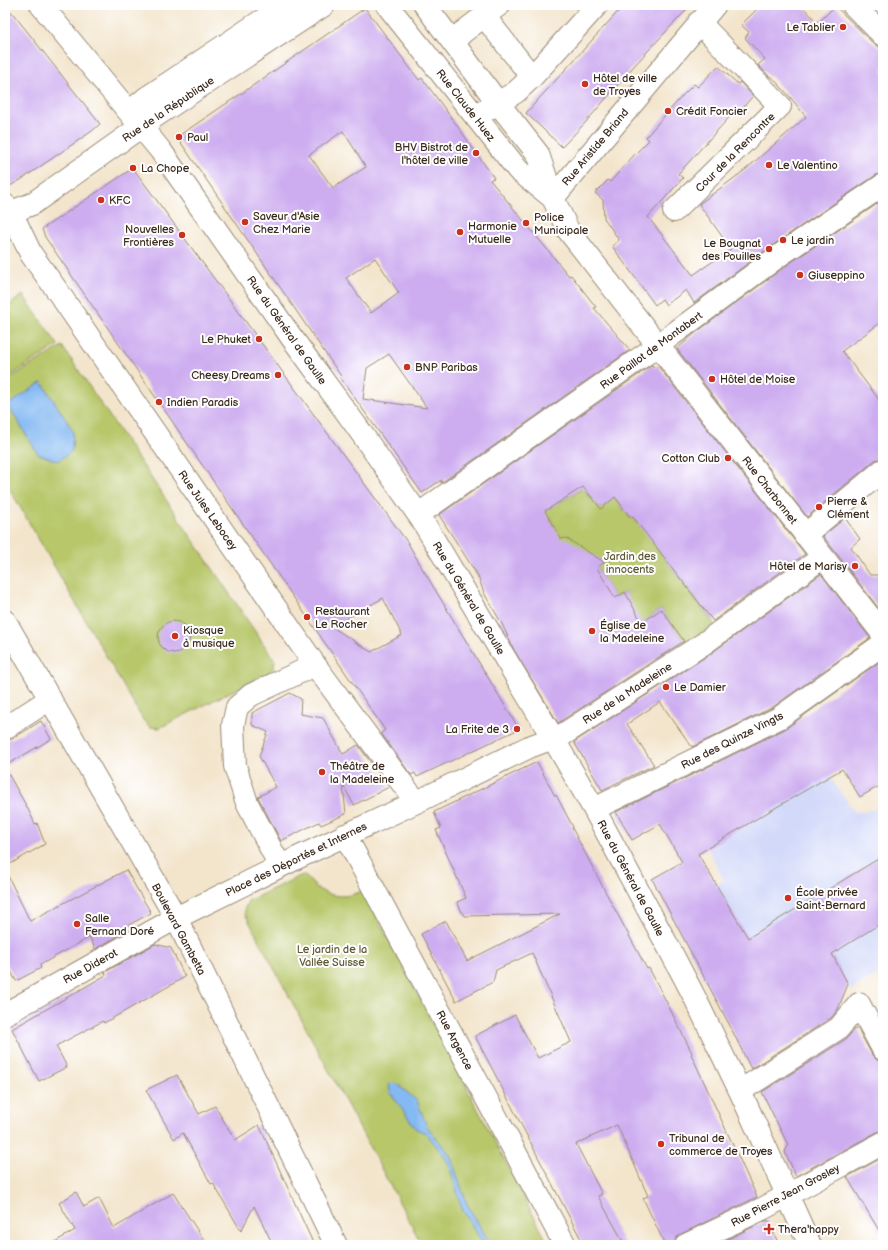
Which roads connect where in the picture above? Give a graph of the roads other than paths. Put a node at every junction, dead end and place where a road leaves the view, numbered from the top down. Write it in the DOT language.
graph roads {
  1 [pos="42,5"];
  2 [pos="285,5"];
  3 [pos="324,5"];
  4 [pos="387,5"];
  5 [pos="425,5"];
  6 [pos="597,5"];
  7 [pos="715,5"];
  8 [pos="862,8"];
  9 [pos="491,10"];
  10 [pos="699,22"];
  11 [pos="883,35"];
  12 [pos="453,41"];
  13 [pos="532,77"];
  14 [pos="498,103"];
  15 [pos="475,117"];
  16 [pos="135,119"];
  17 [pos="883,185"];
  18 [pos="553,198"];
  19 [pos="7,209"];
  20 [pos="674,211"];
  21 [pos="5,235"];
  22 [pos="658,346"];
  23 [pos="883,470"];
  24 [pos="419,514"];
  25 [pos="805,535"];
  26 [pos="823,557"];
  27 [pos="5,621"];
  28 [pos="883,634"];
  29 [pos="883,644"];
  30 [pos="315,665"];
  31 [pos="50,699"];
  32 [pos="5,728"];
  33 [pos="553,738"];
  34 [pos="416,802"];
  35 [pos="594,809"];
  36 [pos="346,835"];
  37 [pos="280,866"];
  38 [pos="176,918"];
  39 [pos="5,1014"];
  40 [pos="883,1049"];
  41 [pos="740,1091"];
  42 [pos="883,1143"];
  43 [pos="787,1196"];
  44 [pos="336,1245"];
  45 [pos="564,1245"];
  46 [pos="686,1245"];
  47 [pos="810,1245"];
  1 -- 16 [label="street, Rue du Général de Gaulle"];
  2 -- 16 [label="street, Rue de la République"];
  3 -- 16 [label="street, Rue de la République"];
  4 -- 15 [label="street, Rue Claude Huez"];
  5 -- 12 [label="street, Rue Claude Huez"];
  6 -- 13 [label="street"];
  7 -- 10 [label="street, Rue Aristide Briand"];
  8 -- 11 [label="street"];
  9 -- 12 [label="street"];
  9 -- 13 [label="street"];
  10 -- 18 [label="street, Rue Aristide Briand"];
  10 -- 20 [label="street, Cour de la Rencontre"];
  12 -- 14 [label="street, Rue Claude Huez"];
  13 -- 14 [label="street"];
  14 -- 15 [label="street"];
  14 -- 18 [label="street, Rue Claude Huez"];
  15 -- 18 [label="street, Rue Claude Huez"];
  16 -- 19 [label="street, Rue de la République"];
  16 -- 24 [label="street, Rue du Général de Gaulle"];
  17 -- 22 [label="street, Rue Paillot de Montabert"];
  18 -- 22 [label="street, Rue Claude Huez"];
  19 -- 21 [label="street"];
  19 -- 30 [label="street, Rue Jules Lebocey"];
  22 -- 24 [label="street, Rue Paillot de Montabert"];
  22 -- 25 [label="street, Rue Charbonnet"];
  23 -- 25 [label="street"];
  24 -- 33 [label="street, Rue du Général de Gaulle"];
  25 -- 26 [label="street, Rue Charbonnet"];
  26 -- 28 [label="street, Rue Charbonnet"];
  26 -- 33 [label="street, Rue de la Madeleine"];
  27 -- 31 [label="street, Boulevard Gambetta"];
  29 -- 35 [label="street, Rue des Quinze Vingts"];
  30 -- 34 [label="street, Rue Jules Lebocey"];
  30 -- 37 [label="street"];
  31 -- 32 [label="street"];
  31 -- 38 [label="street, Boulevard Gambetta"];
  33 -- 34 [label="street, Rue de la Madeleine"];
  33 -- 35 [label="street, Rue du Général de Gaulle"];
  34 -- 36 [label="street, Place des Déportés et Internes"];
  35 -- 41 [label="street, Rue du Général de Gaulle"];
  36 -- 37 [label="street, Place des Déportés et Internes"];
  36 -- 45 [label="street, Rue Argence"];
  37 -- 38 [label="street, Place des Déportés et Internes"];
  38 -- 39 [label="street, Rue Diderot"];
  38 -- 44 [label="street, Boulevard Gambetta"];
  40 -- 41 [label="street"];
  41 -- 43 [label="street, Rue du Général de Gaulle"];
  42 -- 43 [label="street, Rue Pierre Jean Grosley"];
  43 -- 46 [label="street, Rue Pierre Jean Grosley"];
  43 -- 47 [label="street, Rue du Général de Gaulle"];
}
